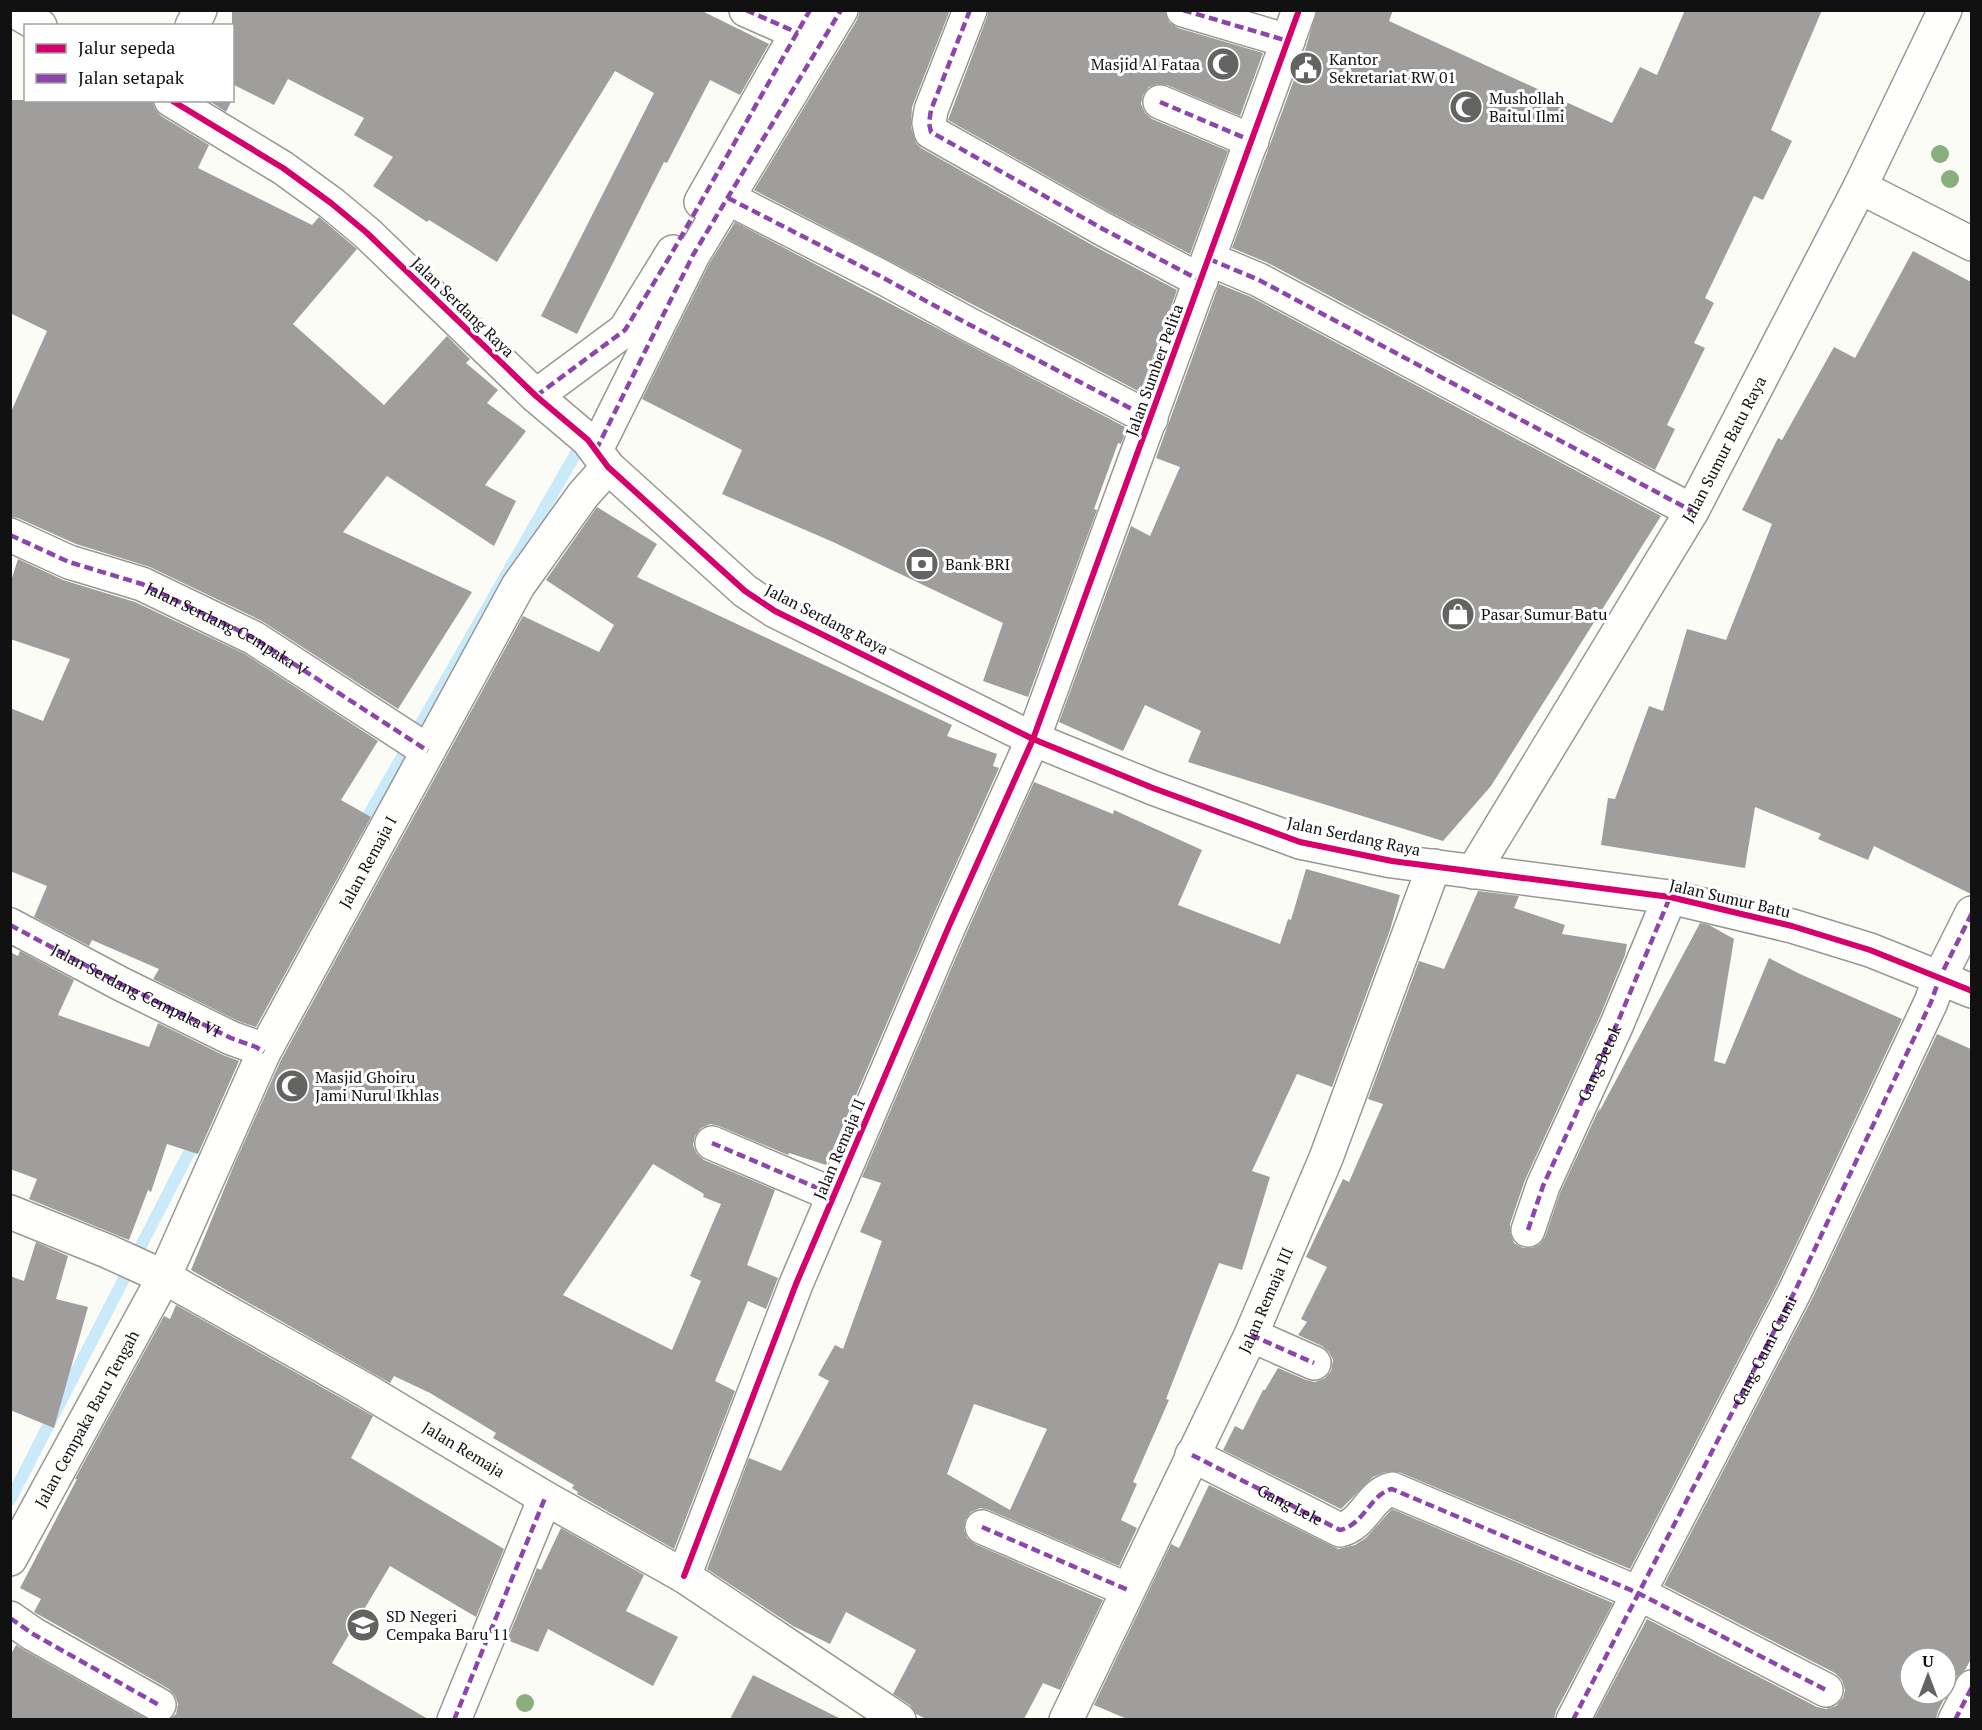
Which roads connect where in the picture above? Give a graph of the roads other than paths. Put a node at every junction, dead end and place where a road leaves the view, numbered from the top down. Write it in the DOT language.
graph roads {
  1 [pos="13,10"];
  2 [pos="200,10"];
  3 [pos="746,10"];
  4 [pos="842,10"];
  5 [pos="970,10"];
  6 [pos="1183,10"];
  7 [pos="1299,10"];
  8 [pos="1945,10"];
  9 [pos="804,22"];
  10 [pos="37,24"];
  11 [pos="193,24"];
  12 [pos="1288,41"];
  13 [pos="174,102"];
  14 [pos="1160,102"];
  15 [pos="1252,141"];
  16 [pos="1860,187"];
  17 [pos="728,198"];
  18 [pos="1971,244"];
  19 [pos="1205,270"];
  20 [pos="536,396"];
  21 [pos="1151,419"];
  22 [pos="598,452"];
  23 [pos="1692,511"];
  24 [pos="10,535"];
  25 [pos="1033,739"];
  26 [pos="412,740"];
  27 [pos="1434,866"];
  28 [pos="1473,872"];
  29 [pos="1670,897"];
  30 [pos="1971,912"];
  31 [pos="10,925"];
  32 [pos="1940,977"];
  33 [pos="1971,991"];
  34 [pos="251,1046"];
  35 [pos="712,1143"];
  36 [pos="834,1195"];
  37 [pos="10,1212"];
  38 [pos="1528,1230"];
  39 [pos="154,1272"];
  40 [pos="1251,1335"];
  41 [pos="1314,1363"];
  42 [pos="1192,1455"];
  43 [pos="545,1498"];
  44 [pos="982,1527"];
  45 [pos="10,1559"];
  46 [pos="684,1576"];
  47 [pos="1128,1590"];
  48 [pos="1638,1593"];
  49 [pos="10,1618"];
  50 [pos="1971,1687"];
  51 [pos="1826,1690"];
  52 [pos="159,1705"];
  53 [pos="454,1719"];
  54 [pos="899,1719"];
  55 [pos="1066,1719"];
  56 [pos="1573,1719"];
  57 [pos="1954,1719"];
  1 -- 10 [label="street"];
  2 -- 11 [label="street"];
  3 -- 9 [label="street"];
  4 -- 17 [label="street, Jalan Remaja I"];
  5 -- 19 [label="street"];
  6 -- 12 [label="street"];
  7 -- 12 [label="street, Jalan Sumber Pelita"];
  8 -- 16 [label="street, Jalan Sumur Batu Raya"];
  9 -- 20 [label="street"];
  12 -- 15 [label="street, Jalan Sumber Pelita"];
  13 -- 20 [label="street, Jalan Serdang Raya"];
  14 -- 15 [label="street"];
  15 -- 19 [label="street, Jalan Sumber Pelita"];
  16 -- 18 [label="street"];
  16 -- 23 [label="street, Jalan Sumur Batu Raya"];
  17 -- 21 [label="street"];
  17 -- 22 [label="street, Jalan Remaja I"];
  19 -- 21 [label="street, Jalan Sumber Pelita"];
  19 -- 23 [label="street"];
  20 -- 22 [label="street, Jalan Serdang Raya"];
  21 -- 25 [label="street, Jalan Sumber Pelita"];
  22 -- 25 [label="street, Jalan Serdang Raya"];
  22 -- 26 [label="street, Jalan Remaja I"];
  23 -- 28 [label="street, Jalan Sumur Batu Raya"];
  24 -- 26 [label="street, Jalan Serdang Cempaka V"];
  25 -- 27 [label="street, Jalan Serdang Raya"];
  25 -- 36 [label="street, Jalan Remaja II"];
  26 -- 34 [label="street, Jalan Remaja I"];
  27 -- 28 [label="street, Jalan Serdang Raya"];
  27 -- 40 [label="street, Jalan Remaja III"];
  28 -- 29 [label="street, Jalan Sumur Batu"];
  29 -- 32 [label="street, Jalan Sumur Batu"];
  29 -- 38 [label="street, Gang Betok"];
  30 -- 32 [label="street, Gang Cumi Cumi"];
  31 -- 34 [label="street, Jalan Serdang Cempaka VI"];
  32 -- 33 [label="street, Jalan Sumur Batu"];
  32 -- 48 [label="street, Gang Cumi Cumi"];
  34 -- 39 [label="street, Jalan Remaja I"];
  35 -- 36 [label="street"];
  36 -- 46 [label="street, Jalan Remaja II"];
  37 -- 39 [label="street, Jalan Remaja"];
  39 -- 43 [label="street, Jalan Remaja"];
  39 -- 45 [label="street, Jalan Cempaka Baru Tengah"];
  40 -- 41 [label="street"];
  40 -- 42 [label="street, Jalan Remaja III"];
  42 -- 47 [label="street, Jalan Remaja III"];
  42 -- 48 [label="street, Gang Lele"];
  43 -- 46 [label="street, Jalan Remaja"];
  43 -- 53 [label="street"];
  44 -- 47 [label="street"];
  46 -- 54 [label="street, Jalan Remaja"];
  47 -- 55 [label="street, Jalan Remaja III"];
  48 -- 51 [label="street"];
  48 -- 56 [label="street, Gang Cumi Cumi"];
  49 -- 52 [label="street"];
  50 -- 57 [label="street"];
}
